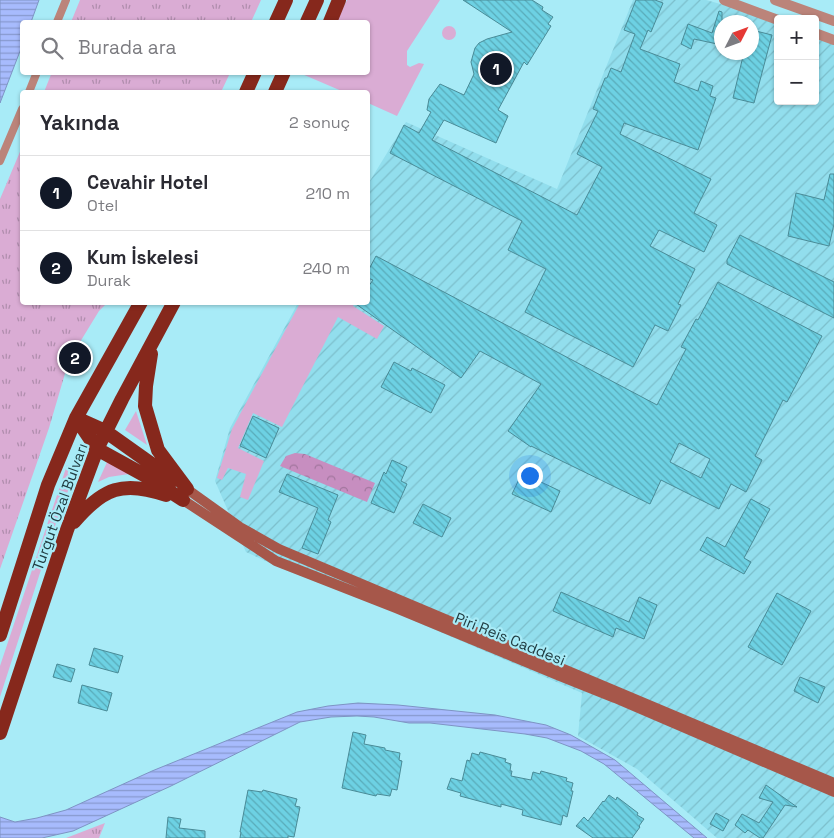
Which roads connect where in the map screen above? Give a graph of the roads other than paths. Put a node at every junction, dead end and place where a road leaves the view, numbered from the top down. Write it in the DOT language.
graph roads {
  1 [pos="66,0"];
  2 [pos="286,0"];
  3 [pos="317,0"];
  4 [pos="339,0"];
  5 [pos="724,0"];
  6 [pos="775,0"];
  7 [pos="774,19"];
  8 [pos="58,20"];
  9 [pos="277,20"];
  10 [pos="308,20"];
  11 [pos="331,20"];
  12 [pos="834,21"];
  13 [pos="819,34"];
  14 [pos="834,40"];
  15 [pos="36,75"];
  16 [pos="254,75"];
  17 [pos="30,90"];
  18 [pos="247,90"];
  19 [pos="20,114"];
  20 [pos="0,161"];
  21 [pos="139,305"];
  22 [pos="172,305"];
  23 [pos="154,342"];
  24 [pos="76,418"];
  25 [pos="105,431"];
  26 [pos="97,449"];
  27 [pos="185,494"];
  28 [pos="67,530"];
  29 [pos="0,635"];
  30 [pos="0,733"];
  31 [pos="834,783"];
  32 [pos="834,792"];
  1 -- 8 [label="street"];
  2 -- 9 [label="highway"];
  3 -- 10 [label="highway"];
  4 -- 11 [label="highway"];
  5 -- 7 [label="street"];
  6 -- 12 [label="street"];
  13 -- 14 [label="street"];
  15 -- 17 [label="street"];
  16 -- 18 [label="highway"];
  19 -- 20 [label="street"];
  21 -- 24 [label="highway"];
  22 -- 23 [label="highway, Turgut Özal Bulvarı"];
  23 -- 25 [label="highway, Turgut Özal Bulvarı"];
  23 -- 27 [label="highway"];
  24 -- 25 [label="highway"];
  24 -- 26 [label="highway"];
  24 -- 29 [label="highway"];
  25 -- 26 [label="highway, Turgut Özal Bulvarı"];
  25 -- 27 [label="highway"];
  26 -- 27 [label="highway"];
  26 -- 28 [label="highway, Turgut Özal Bulvarı"];
  27 -- 28 [label="highway"];
  27 -- 31 [label="main road, Piri Reis Caddesi"];
  27 -- 32 [label="main road, Piri Reis Caddesi"];
  28 -- 30 [label="highway, Turgut Özal Bulvarı"];
}
